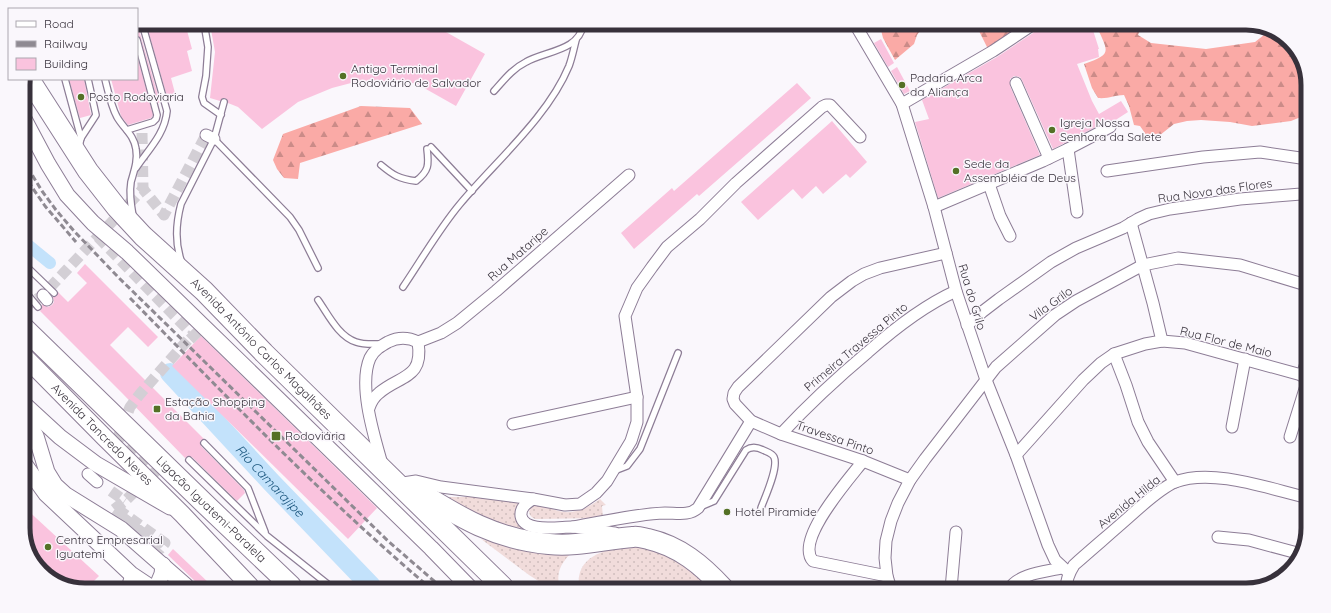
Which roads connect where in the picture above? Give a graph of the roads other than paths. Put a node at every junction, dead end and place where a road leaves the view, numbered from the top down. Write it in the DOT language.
graph roads {
  1 [pos="144,30"];
  2 [pos="205,30"];
  3 [pos="582,30"];
  4 [pos="858,30"];
  5 [pos="1024,30"];
  6 [pos="576,40"];
  7 [pos="138,44"];
  8 [pos="43,80"];
  9 [pos="65,80"];
  10 [pos="88,80"];
  11 [pos="105,80"];
  12 [pos="30,81"];
  13 [pos="1016,83"];
  14 [pos="494,91"];
  15 [pos="224,102"];
  16 [pos="902,104"];
  17 [pos="221,115"];
  18 [pos="1110,127"];
  19 [pos="30,130"];
  20 [pos="127,130"];
  21 [pos="210,137"];
  22 [pos="860,137"];
  23 [pos="79,147"];
  24 [pos="1068,149"];
  25 [pos="1049,158"];
  26 [pos="1301,158"];
  27 [pos="381,165"];
  28 [pos="135,168"];
  29 [pos="1107,171"];
  30 [pos="629,175"];
  31 [pos="989,184"];
  32 [pos="472,191"];
  33 [pos="1301,194"];
  34 [pos="934,208"];
  35 [pos="1077,212"];
  36 [pos="1131,223"];
  37 [pos="143,236"];
  38 [pos="1010,236"];
  39 [pos="946,253"];
  40 [pos="1143,264"];
  41 [pos="318,268"];
  42 [pos="30,274"];
  43 [pos="188,276"];
  44 [pos="1301,283"];
  45 [pos="404,287"];
  46 [pos="956,291"];
  47 [pos="30,292"];
  48 [pos="318,300"];
  49 [pos="967,325"];
  50 [pos="30,334"];
  51 [pos="1162,341"];
  52 [pos="418,342"];
  53 [pos="384,344"];
  54 [pos="678,353"];
  55 [pos="1114,354"];
  56 [pos="1245,359"];
  57 [pos="30,362"];
  58 [pos="1301,372"];
  59 [pos="986,380"];
  60 [pos="637,397"];
  61 [pos="1301,402"];
  62 [pos="369,408"];
  63 [pos="30,409"];
  64 [pos="751,421"];
  65 [pos="513,424"];
  66 [pos="30,425"];
  67 [pos="1232,427"];
  68 [pos="132,432"];
  69 [pos="781,434"];
  70 [pos="1290,437"];
  71 [pos="204,443"];
  72 [pos="1016,455"];
  73 [pos="189,460"];
  74 [pos="863,461"];
  75 [pos="384,470"];
  76 [pos="30,472"];
  77 [pos="612,472"];
  78 [pos="88,474"];
  79 [pos="910,480"];
  80 [pos="97,482"];
  81 [pos="1175,482"];
  82 [pos="403,483"];
  83 [pos="1301,496"];
  84 [pos="533,500"];
  85 [pos="698,508"];
  86 [pos="761,508"];
  87 [pos="182,514"];
  88 [pos="642,515"];
  89 [pos="573,527"];
  90 [pos="598,530"];
  91 [pos="956,532"];
  92 [pos="267,536"];
  93 [pos="639,537"];
  94 [pos="1218,537"];
  95 [pos="564,544"];
  96 [pos="1295,552"];
  97 [pos="163,564"];
  98 [pos="1066,571"];
  99 [pos="887,576"];
  100 [pos="130,580"];
  101 [pos="158,583"];
  102 [pos="183,583"];
  103 [pos="247,583"];
  104 [pos="288,583"];
  105 [pos="326,583"];
  106 [pos="465,583"];
  107 [pos="499,583"];
  108 [pos="718,583"];
  109 [pos="889,583"];
  110 [pos="952,583"];
  111 [pos="1013,583"];
  112 [pos="1066,583"];
  1 -- 28 [label="lane"];
  2 -- 17 [label="lane"];
  3 -- 6 [label="lane"];
  4 -- 16 [label="street, Rua do Grilo"];
  5 -- 16 [label="street"];
  6 -- 14 [label="lane"];
  6 -- 32 [label="lane"];
  7 -- 20 [label="lane"];
  8 -- 23 [label="highway, Avenida Antônio Carlos Magalhães"];
  9 -- 23 [label="lane"];
  10 -- 23 [label="lane"];
  11 -- 20 [label="lane"];
  12 -- 23 [label="highway, Avenida Antônio Carlos Magalhães"];
  13 -- 25 [label="street"];
  15 -- 17 [label="lane"];
  16 -- 34 [label="street, Rua do Grilo"];
  17 -- 21 [label="lane"];
  18 -- 24 [label="street"];
  19 -- 106 [label="main road"];
  20 -- 28 [label="lane"];
  21 -- 41 [label="lane"];
  21 -- 43 [label="lane"];
  22 -- 60 [label="street"];
  23 -- 37 [label="highway, Avenida Antônio Carlos Magalhães"];
  24 -- 25 [label="street"];
  24 -- 35 [label="street"];
  25 -- 31 [label="street"];
  26 -- 29 [label="street"];
  27 -- 32 [label="lane"];
  28 -- 37 [label="lane"];
  30 -- 52 [label="street, Rua Mataripe"];
  31 -- 34 [label="street"];
  31 -- 38 [label="street"];
  32 -- 45 [label="lane"];
  33 -- 36 [label="street, Rua Nova das Flores"];
  34 -- 39 [label="street, Rua do Grilo"];
  36 -- 40 [label="street"];
  36 -- 49 [label="street, Rua Nova das Flores"];
  37 -- 43 [label="highway, Avenida Antônio Carlos Magalhães"];
  39 -- 46 [label="street, Rua do Grilo"];
  39 -- 64 [label="street, Travessa Pinto"];
  40 -- 44 [label="street, Vila Grilo"];
  40 -- 51 [label="street"];
  40 -- 59 [label="street, Vila Grilo"];
  42 -- 47 [label="lane"];
  43 -- 75 [label="highway, Avenida Antônio Carlos Magalhães"];
  46 -- 49 [label="street, Rua do Grilo"];
  46 -- 69 [label="street, Primeira Travessa Pinto"];
  48 -- 53 [label="lane"];
  49 -- 59 [label="street, Rua do Grilo"];
  50 -- 68 [label="highway, Avenida Tancredo Neves"];
  51 -- 55 [label="street, Rua Flor de Maio"];
  51 -- 56 [label="street, Rua Flor de Maio"];
  52 -- 53 [label="street"];
  52 -- 62 [label="street"];
  53 -- 62 [label="street"];
  54 -- 77 [label="lane"];
  55 -- 72 [label="street, Rua Flor de Maio"];
  55 -- 81 [label="street"];
  56 -- 58 [label="street, Rua Flor de Maio"];
  56 -- 67 [label="street"];
  57 -- 87 [label="main road, Avenida Tancredo Neves"];
  59 -- 72 [label="street, Rua do Grilo"];
  59 -- 79 [label="street, Vila Grilo"];
  60 -- 65 [label="street"];
  60 -- 77 [label="street"];
  61 -- 70 [label="street"];
  62 -- 75 [label="street"];
  63 -- 87 [label="main road, Avenida Tancredo Neves"];
  64 -- 69 [label="street, Travessa Pinto"];
  64 -- 85 [label="street"];
  66 -- 97 [label="main road"];
  68 -- 104 [label="highway, Ligação Iguatemi-Paralela"];
  69 -- 74 [label="street, Travessa Pinto"];
  71 -- 92 [label="lane"];
  72 -- 98 [label="street, Rua do Grilo"];
  73 -- 92 [label="lane"];
  74 -- 79 [label="street, Travessa Pinto"];
  74 -- 99 [label="street"];
  75 -- 82 [label="highway"];
  75 -- 107 [label="highway, Avenida Antônio Carlos Magalhães"];
  76 -- 100 [label="main road"];
  77 -- 84 [label="street"];
  78 -- 80 [label="street"];
  79 -- 99 [label="street, Vila Grilo"];
  81 -- 83 [label="street, Avenida Hilda"];
  81 -- 98 [label="street, Avenida Hilda"];
  82 -- 84 [label="street"];
  82 -- 95 [label="highway"];
  84 -- 89 [label="street"];
  85 -- 86 [label="lane"];
  85 -- 88 [label="street"];
  87 -- 103 [label="main road, Avenida Tancredo Neves"];
  88 -- 89 [label="street"];
  88 -- 90 [label="street"];
  88 -- 93 [label="street"];
  89 -- 90 [label="street"];
  90 -- 93 [label="street"];
  90 -- 95 [label="street"];
  91 -- 110 [label="street"];
  92 -- 105 [label="lane"];
  93 -- 95 [label="highway"];
  93 -- 108 [label="highway"];
  94 -- 96 [label="street"];
  97 -- 101 [label="main road"];
  97 -- 102 [label="main road"];
  98 -- 111 [label="street"];
  98 -- 112 [label="street"];
  99 -- 109 [label="street, Vila Grilo"];
}
